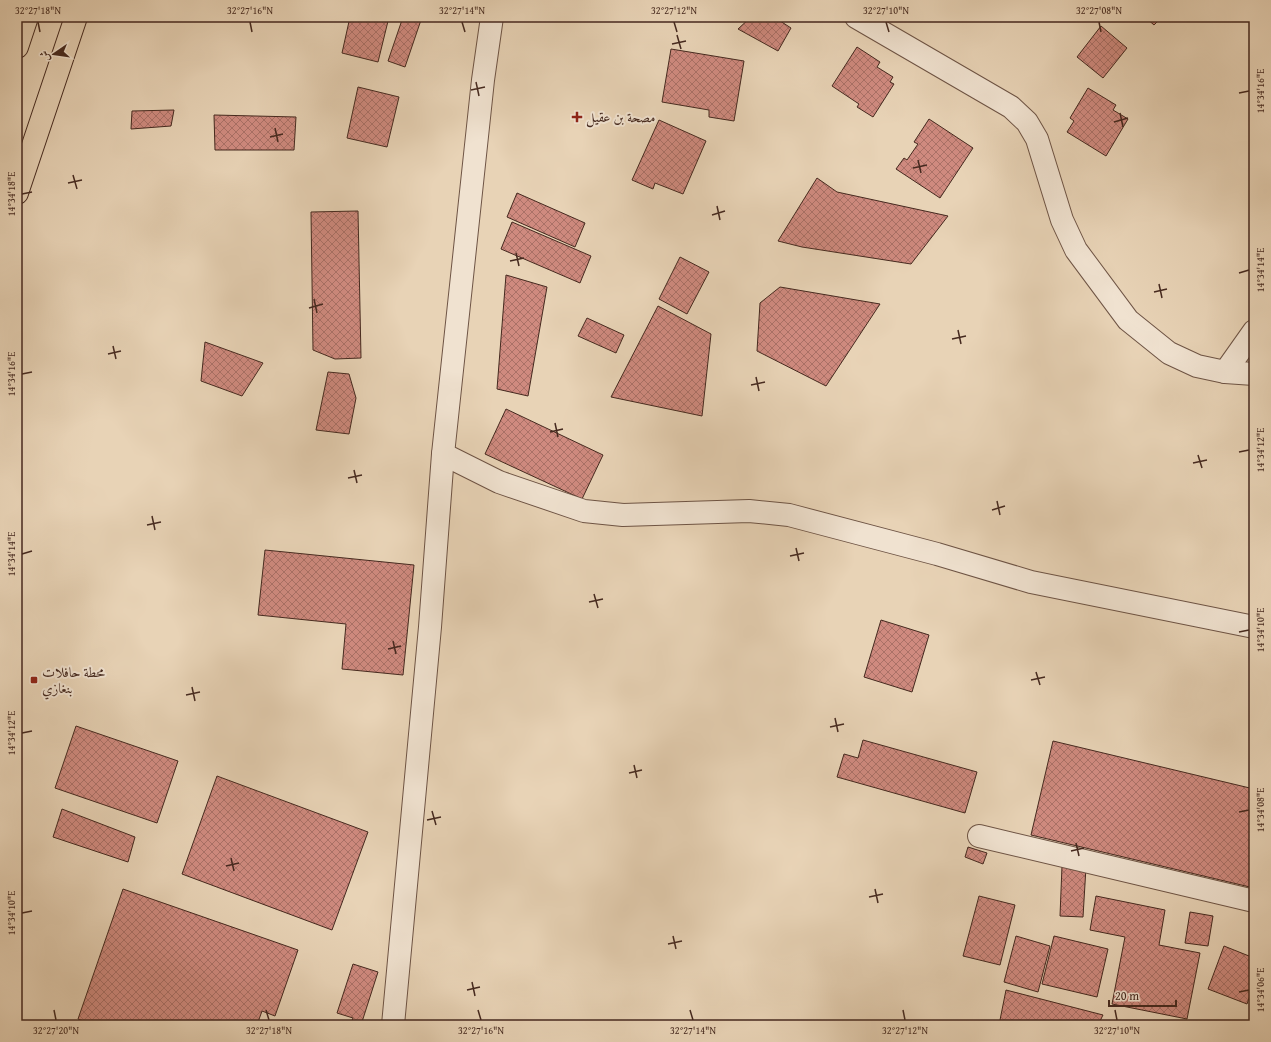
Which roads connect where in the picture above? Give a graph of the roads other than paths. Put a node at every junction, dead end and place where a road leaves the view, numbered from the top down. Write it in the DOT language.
graph roads {
  1 [pos="27,17"];
  2 [pos="76,17"];
  3 [pos="492,17"];
  4 [pos="856,17"];
  5 [pos="17,47"];
  6 [pos="17,193"];
  7 [pos="1254,331"];
  8 [pos="1225,372"];
  9 [pos="1254,374"];
  10 [pos="443,454"];
  11 [pos="1254,628"];
  12 [pos="978,836"];
  13 [pos="1254,901"];
  14 [pos="393,1025"];
  1 -- 5 [label="highway"];
  2 -- 6 [label="highway"];
  3 -- 10 [label="street"];
  4 -- 8 [label="street"];
  7 -- 8 [label="street"];
  8 -- 9 [label="street"];
  10 -- 11 [label="street"];
  10 -- 14 [label="street"];
  12 -- 13 [label="street"];
}
